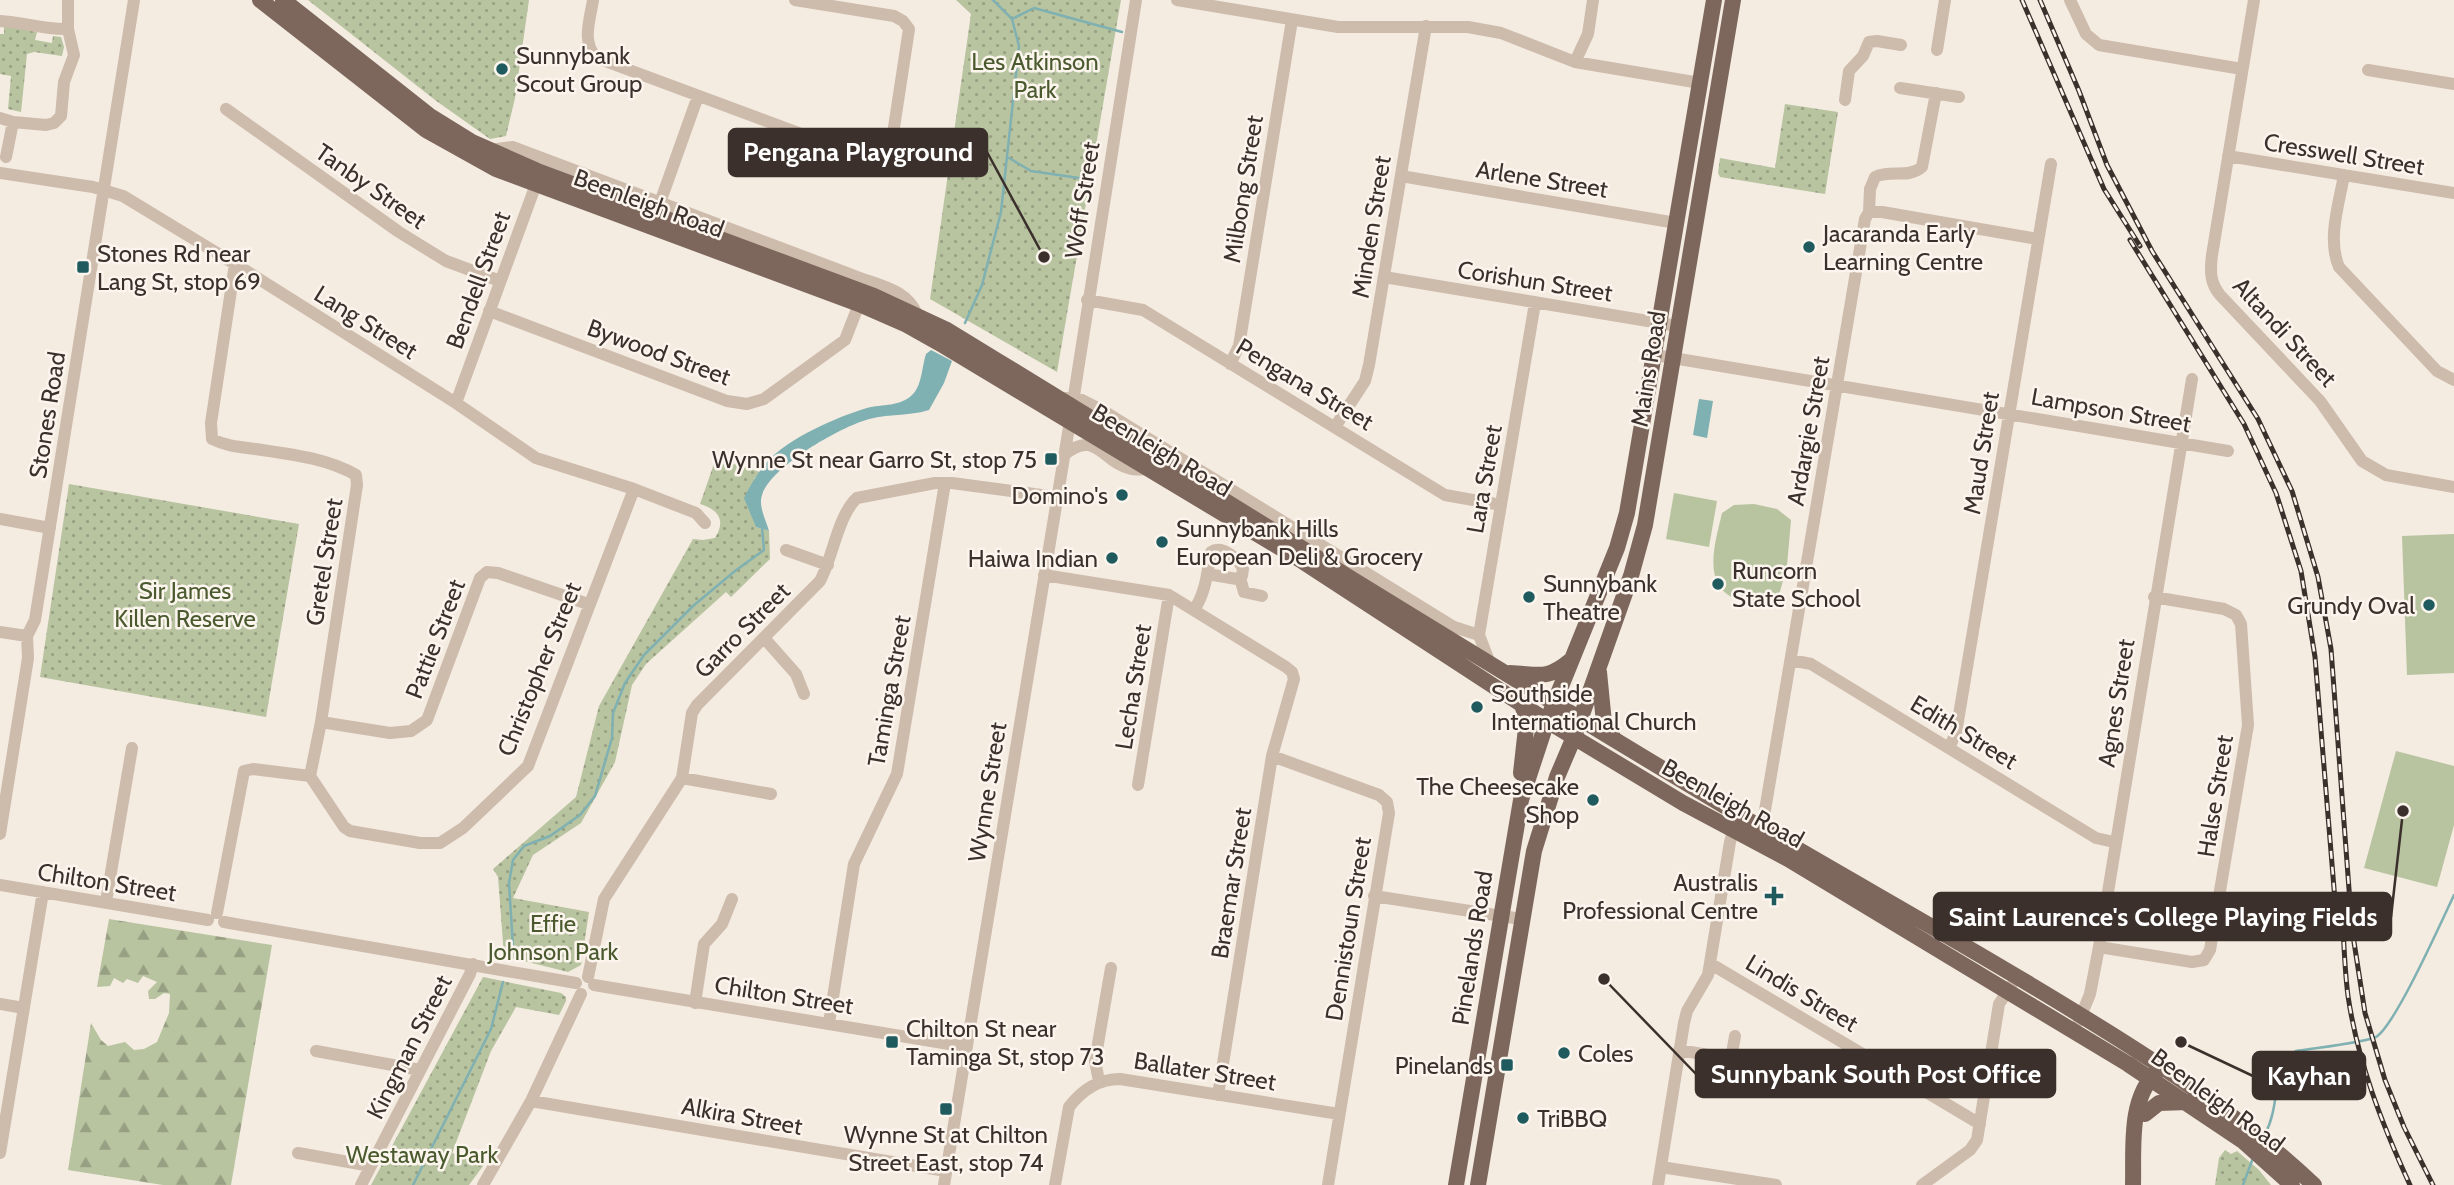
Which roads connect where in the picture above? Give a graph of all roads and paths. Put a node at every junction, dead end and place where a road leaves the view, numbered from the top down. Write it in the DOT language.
graph roads {
  1 [pos="68,0"];
  2 [pos="134,0"];
  3 [pos="260,0"];
  4 [pos="283,0"];
  5 [pos="593,0"];
  6 [pos="795,0"];
  7 [pos="1136,0"];
  8 [pos="1177,0"];
  9 [pos="1593,0"];
  10 [pos="1714,0"];
  11 [pos="1733,0"];
  12 [pos="1945,0"];
  13 [pos="2070,0"];
  14 [pos="2254,0"];
  15 [pos="1292,20"];
  16 [pos="0,21"];
  17 [pos="1426,26"];
  18 [pos="68,29"];
  19 [pos="1901,45"];
  20 [pos="1937,50"];
  21 [pos="1576,62"];
  22 [pos="2242,69"];
  23 [pos="2368,70"];
  24 [pos="1700,83"];
  25 [pos="2454,84"];
  26 [pos="1900,88"];
  27 [pos="1936,93"];
  28 [pos="698,96"];
  29 [pos="1959,97"];
  30 [pos="1845,100"];
  31 [pos="226,109"];
  32 [pos="0,118"];
  33 [pos="13,122"];
  34 [pos="489,150"];
  35 [pos="2228,156"];
  36 [pos="6,157"];
  37 [pos="2051,164"];
  38 [pos="0,173"];
  39 [pos="2344,175"];
  40 [pos="1401,176"];
  41 [pos="538,179"];
  42 [pos="104,190"];
  43 [pos="2454,193"];
  44 [pos="1869,212"];
  45 [pos="655,215"];
  46 [pos="1676,223"];
  47 [pos="2038,239"];
  48 [pos="236,264"];
  49 [pos="1384,277"];
  50 [pos="500,281"];
  51 [pos="1087,300"];
  52 [pos="1535,303"];
  53 [pos="859,304"];
  54 [pos="489,312"];
  55 [pos="1660,323"];
  56 [pos="1678,326"];
  57 [pos="1654,355"];
  58 [pos="1673,358"];
  59 [pos="1230,363"];
  60 [pos="2192,379"];
  61 [pos="2454,380"];
  62 [pos="1836,385"];
  63 [pos="456,403"];
  64 [pos="1068,406"];
  65 [pos="2009,414"];
  66 [pos="1335,427"];
  67 [pos="2181,443"];
  68 [pos="2228,451"];
  69 [pos="1064,454"];
  70 [pos="1149,468"];
  71 [pos="944,483"];
  72 [pos="2454,487"];
  73 [pos="634,489"];
  74 [pos="1056,497"];
  75 [pos="1501,505"];
  76 [pos="0,519"];
  77 [pos="705,523"];
  78 [pos="50,528"];
  79 [pos="786,550"];
  80 [pos="828,565"];
  81 [pos="1207,574"];
  82 [pos="1044,575"];
  83 [pos="1240,578"];
  84 [pos="1170,595"];
  85 [pos="1262,596"];
  86 [pos="2154,597"];
  87 [pos="588,604"];
  88 [pos="1194,610"];
  89 [pos="0,632"];
  90 [pos="1479,635"];
  91 [pos="27,636"];
  92 [pos="765,639"];
  93 [pos="1573,658"];
  94 [pos="1791,660"];
  95 [pos="1489,661"];
  96 [pos="1598,666"];
  97 [pos="1507,673"];
  98 [pos="804,694"];
  99 [pos="1555,703"];
  100 [pos="1522,705"];
  101 [pos="1580,719"];
  102 [pos="1547,721"];
  103 [pos="321,722"];
  104 [pos="1574,737"];
  105 [pos="1615,739"];
  106 [pos="132,748"];
  107 [pos="1949,748"];
  108 [pos="6,757"];
  109 [pos="1272,757"];
  110 [pos="1611,759"];
  111 [pos="310,776"];
  112 [pos="1557,777"];
  113 [pos="681,778"];
  114 [pos="1138,785"];
  115 [pos="771,794"];
  116 [pos="1521,800"];
  117 [pos="1739,814"];
  118 [pos="1762,828"];
  119 [pos="1732,830"];
  120 [pos="0,834"];
  121 [pos="2114,842"];
  122 [pos="0,885"];
  123 [pos="43,892"];
  124 [pos="1374,896"];
  125 [pos="732,899"];
  126 [pos="106,902"];
  127 [pos="1501,916"];
  128 [pos="216,918"];
  129 [pos="1521,919"];
  130 [pos="2099,947"];
  131 [pos="473,964"];
  132 [pos="1711,964"];
  133 [pos="1111,968"];
  134 [pos="2017,975"];
  135 [pos="585,985"];
  136 [pos="2008,990"];
  137 [pos="695,1003"];
  138 [pos="0,1004"];
  139 [pos="24,1008"];
  140 [pos="2082,1016"];
  141 [pos="829,1023"];
  142 [pos="2073,1030"];
  143 [pos="1735,1035"];
  144 [pos="967,1047"];
  145 [pos="1679,1050"];
  146 [pos="316,1051"];
  147 [pos="2128,1064"];
  148 [pos="2161,1066"];
  149 [pos="420,1070"];
  150 [pos="1099,1081"];
  151 [pos="2153,1081"];
  152 [pos="1218,1095"];
  153 [pos="531,1101"];
  154 [pos="2187,1102"];
  155 [pos="4,1108"];
  156 [pos="1339,1114"];
  157 [pos="2140,1116"];
  158 [pos="1980,1124"];
  159 [pos="2247,1136"];
  160 [pos="0,1153"];
  161 [pos="298,1153"];
  162 [pos="2270,1156"];
  163 [pos="371,1166"];
  164 [pos="1661,1167"];
  165 [pos="946,1171"];
  166 [pos="360,1185"];
  167 [pos="483,1185"];
  168 [pos="944,1185"];
  169 [pos="1055,1185"];
  170 [pos="1328,1185"];
  171 [pos="1456,1185"];
  172 [pos="1478,1185"];
  173 [pos="1658,1185"];
  174 [pos="1776,1185"];
  175 [pos="1922,1185"];
  176 [pos="2133,1185"];
  177 [pos="2141,1185"];
  178 [pos="2292,1185"];
  179 [pos="2314,1185"];
  1 -- 18 [label="street"];
  2 -- 42 [label="street, Stones Road"];
  3 -- 41 [label="main road, Beenleigh Road"];
  4 -- 34 [label="main road, Beenleigh Road"];
  5 -- 28 [label="street"];
  6 -- 28 [label="street"];
  7 -- 51 [label="street, Woff Street"];
  8 -- 15 [label="street"];
  9 -- 21 [label="street"];
  10 -- 24 [label="main road, Mains Road"];
  11 -- 56 [label="main road, Mains Road"];
  12 -- 20 [label="street"];
  13 -- 22 [label="street"];
  14 -- 22 [label="street, Altandi Street"];
  15 -- 17 [label="street"];
  15 -- 59 [label="street, Milbong Street"];
  16 -- 18 [label="street"];
  17 -- 21 [label="street"];
  17 -- 40 [label="street, Minden Street"];
  18 -- 33 [label="street"];
  19 -- 30 [label="street"];
  21 -- 24 [label="street"];
  22 -- 35 [label="street, Altandi Street"];
  23 -- 25 [label="street"];
  24 -- 46 [label="main road, Mains Road"];
  26 -- 27 [label="street"];
  27 -- 29 [label="street"];
  27 -- 44 [label="street, Ardargie Street"];
  28 -- 45 [label="street"];
  31 -- 50 [label="street, Tanby Street"];
  32 -- 33 [label="street"];
  33 -- 36 [label="street"];
  34 -- 41 [label="main road, Beenleigh Road"];
  34 -- 45 [label="street, Beenleigh Road"];
  35 -- 39 [label="street, Cresswell Street"];
  35 -- 72 [label="street, Altandi Street"];
  37 -- 47 [label="street, Maud Street"];
  38 -- 42 [label="street, Lang Street"];
  39 -- 43 [label="street, Cresswell Street"];
  39 -- 61 [label="street"];
  40 -- 46 [label="street, Arlene Street"];
  40 -- 49 [label="street, Minden Street"];
  41 -- 45 [label="main road, Beenleigh Road"];
  41 -- 50 [label="street, Bendell Street"];
  42 -- 48 [label="street, Lang Street"];
  42 -- 78 [label="street, Stones Road"];
  44 -- 47 [label="street"];
  44 -- 62 [label="street, Ardargie Street"];
  45 -- 53 [label="main road, Beenleigh Road"];
  45 -- 64 [label="main road, Beenleigh Road"];
  46 -- 55 [label="main road, Mains Road"];
  47 -- 65 [label="street, Maud Street"];
  48 -- 63 [label="street, Lang Street"];
  48 -- 103 [label="street, Gretel Street"];
  49 -- 52 [label="street, Corishun Street"];
  49 -- 66 [label="street, Minden Street"];
  50 -- 54 [label="street, Bendell Street"];
  51 -- 59 [label="street, Pengana Street"];
  51 -- 64 [label="street, Woff Street"];
  52 -- 55 [label="street, Corishun Street"];
  52 -- 75 [label="street, Lara Street"];
  53 -- 54 [label="street, Bywood Street"];
  53 -- 64 [label="main road, Beenleigh Road"];
  54 -- 63 [label="street, Bendell Street"];
  55 -- 56 [label="street, Corishun Street"];
  55 -- 57 [label="main road, Mains Road"];
  56 -- 58 [label="main road, Mains Road"];
  57 -- 58 [label="street, Lampson Street"];
  57 -- 93 [label="main road, Mains Road"];
  58 -- 62 [label="street, Lampson Street"];
  58 -- 96 [label="main road, Mains Road"];
  59 -- 66 [label="street, Pengana Street"];
  60 -- 67 [label="street, Agnes Street"];
  62 -- 65 [label="street, Lampson Street"];
  62 -- 94 [label="street, Ardargie Street"];
  63 -- 73 [label="street, Lang Street"];
  64 -- 69 [label="street, Wynne Street"];
  64 -- 70 [label="main road, Beenleigh Road"];
  64 -- 90 [label="street, Beenleigh Road"];
  64 -- 95 [label="main road, Beenleigh Road"];
  65 -- 67 [label="street, Lampson Street"];
  65 -- 107 [label="street, Maud Street"];
  66 -- 75 [label="street, Pengana Street"];
  67 -- 68 [label="street, Lampson Street"];
  67 -- 86 [label="street, Agnes Street"];
  69 -- 70 [label="street"];
  69 -- 74 [label="street, Wynne Street"];
  70 -- 100 [label="main road, Beenleigh Road"];
  71 -- 74 [label="street, Garro Street"];
  71 -- 80 [label="street, Garro Street"];
  71 -- 141 [label="street, Taminga Street"];
  73 -- 77 [label="street, Lang Street"];
  73 -- 87 [label="street, Christopher Street"];
  74 -- 82 [label="street, Wynne Street"];
  75 -- 90 [label="street, Lara Street"];
  76 -- 78 [label="street"];
  78 -- 91 [label="street, Stones Road"];
  79 -- 80 [label="street"];
  80 -- 92 [label="street, Garro Street"];
  81 -- 83 [label="street"];
  81 -- 83 [label="street"];
  81 -- 88 [label="street"];
  82 -- 84 [label="street"];
  82 -- 144 [label="street, Wynne Street"];
  83 -- 85 [label="street"];
  84 -- 88 [label="street"];
  84 -- 114 [label="street, Lecha Street"];
  86 -- 121 [label="street, Agnes Street"];
  86 -- 130 [label="street, Halse Street"];
  87 -- 103 [label="street, Pattie Street"];
  87 -- 111 [label="street, Christopher Street"];
  88 -- 109 [label="street, Braemar Street"];
  89 -- 91 [label="street"];
  90 -- 95 [label="street"];
  91 -- 108 [label="street, Stones Road"];
  92 -- 98 [label="street"];
  92 -- 113 [label="street, Garro Street"];
  93 -- 97 [label="main road"];
  93 -- 99 [label="main road, Mains Road"];
  94 -- 107 [label="street, Edith Street"];
  94 -- 118 [label="street, Ardargie Street"];
  95 -- 97 [label="main road, Beenleigh Road"];
  96 -- 101 [label="main road, Mains Road"];
  96 -- 105 [label="main road"];
  97 -- 99 [label="main road, Beenleigh Road"];
  99 -- 101 [label="main road, Beenleigh Road"];
  99 -- 102 [label="main road, Mains Road"];
  100 -- 102 [label="main road, Beenleigh Road"];
  100 -- 116 [label="main road"];
  101 -- 104 [label="main road, Mains Road"];
  101 -- 105 [label="main road, Beenleigh Road"];
  102 -- 104 [label="main road, Beenleigh Road"];
  102 -- 116 [label="main road, Pinelands Road"];
  103 -- 111 [label="street, Gretel Street"];
  104 -- 110 [label="main road, Beenleigh Road"];
  104 -- 112 [label="main road, Pinelands Road"];
  105 -- 117 [label="main road, Beenleigh Road"];
  106 -- 126 [label="street"];
  107 -- 121 [label="street, Edith Street"];
  108 -- 120 [label="street, Stones Road"];
  109 -- 124 [label="street, Dennistoun Street"];
  109 -- 152 [label="street, Braemar Street"];
  110 -- 112 [label="main road"];
  110 -- 119 [label="main road, Beenleigh Road"];
  111 -- 128 [label="street"];
  112 -- 129 [label="main road, Pinelands Road"];
  113 -- 115 [label="street"];
  113 -- 135 [label="street, Garro Street"];
  116 -- 127 [label="main road, Pinelands Road"];
  117 -- 118 [label="main road, Beenleigh Road"];
  117 -- 119 [label="street"];
  118 -- 134 [label="main road, Beenleigh Road"];
  119 -- 132 [label="street"];
  119 -- 136 [label="main road, Beenleigh Road"];
  121 -- 130 [label="street, Agnes Street"];
  122 -- 123 [label="street, Chilton Street"];
  123 -- 126 [label="street, Chilton Street"];
  123 -- 139 [label="street"];
  124 -- 127 [label="street"];
  124 -- 156 [label="street, Dennistoun Street"];
  125 -- 137 [label="street"];
  126 -- 128 [label="street, Chilton Street"];
  127 -- 129 [label="street"];
  127 -- 171 [label="main road, Pinelands Road"];
  128 -- 131 [label="street, Chilton Street"];
  129 -- 172 [label="main road, Pinelands Road"];
  130 -- 140 [label="street, Agnes Street"];
  131 -- 135 [label="street, Chilton Street"];
  131 -- 149 [label="street, Kingman Street"];
  132 -- 145 [label="street"];
  132 -- 158 [label="street, Lindis Street"];
  133 -- 150 [label="street"];
  134 -- 136 [label="street"];
  134 -- 140 [label="main road, Beenleigh Road"];
  135 -- 137 [label="street, Chilton Street"];
  135 -- 153 [label="street, Garro Street"];
  136 -- 142 [label="main road, Beenleigh Road"];
  136 -- 158 [label="street"];
  137 -- 141 [label="street, Chilton Street"];
  138 -- 139 [label="street"];
  139 -- 155 [label="street"];
  140 -- 142 [label="street, Agnes Street"];
  140 -- 148 [label="main road, Beenleigh Road"];
  141 -- 144 [label="street, Chilton Street"];
  142 -- 147 [label="main road, Beenleigh Road"];
  143 -- 145 [label="street"];
  144 -- 165 [label="street, Wynne Street"];
  145 -- 164 [label="street"];
  146 -- 149 [label="street"];
  147 -- 151 [label="main road, Beenleigh Road"];
  147 -- 157 [label="main road"];
  148 -- 151 [label="main road"];
  148 -- 159 [label="main road, Beenleigh Road"];
  149 -- 163 [label="street, Kingman Street"];
  150 -- 152 [label="street, Ballater Street"];
  150 -- 169 [label="street, Ballater Street"];
  151 -- 154 [label="main road, Beenleigh Road"];
  151 -- 157 [label="main road"];
  152 -- 156 [label="street, Ballater Street"];
  153 -- 165 [label="street, Alkira Street"];
  153 -- 167 [label="street, Garro Street"];
  154 -- 157 [label="main road"];
  154 -- 159 [label="main road, Beenleigh Road"];
  155 -- 160 [label="street"];
  156 -- 170 [label="street, Dennistoun Street"];
  157 -- 176 [label="main road"];
  157 -- 177 [label="main road"];
  158 -- 175 [label="street"];
  159 -- 162 [label="main road, Beenleigh Road"];
  161 -- 163 [label="street"];
  162 -- 178 [label="main road, Beenleigh Road"];
  162 -- 179 [label="main road, Beenleigh Road"];
  163 -- 166 [label="street, Kingman Street"];
  164 -- 173 [label="street"];
  164 -- 174 [label="street"];
  165 -- 168 [label="street, Wynne Street"];
}
